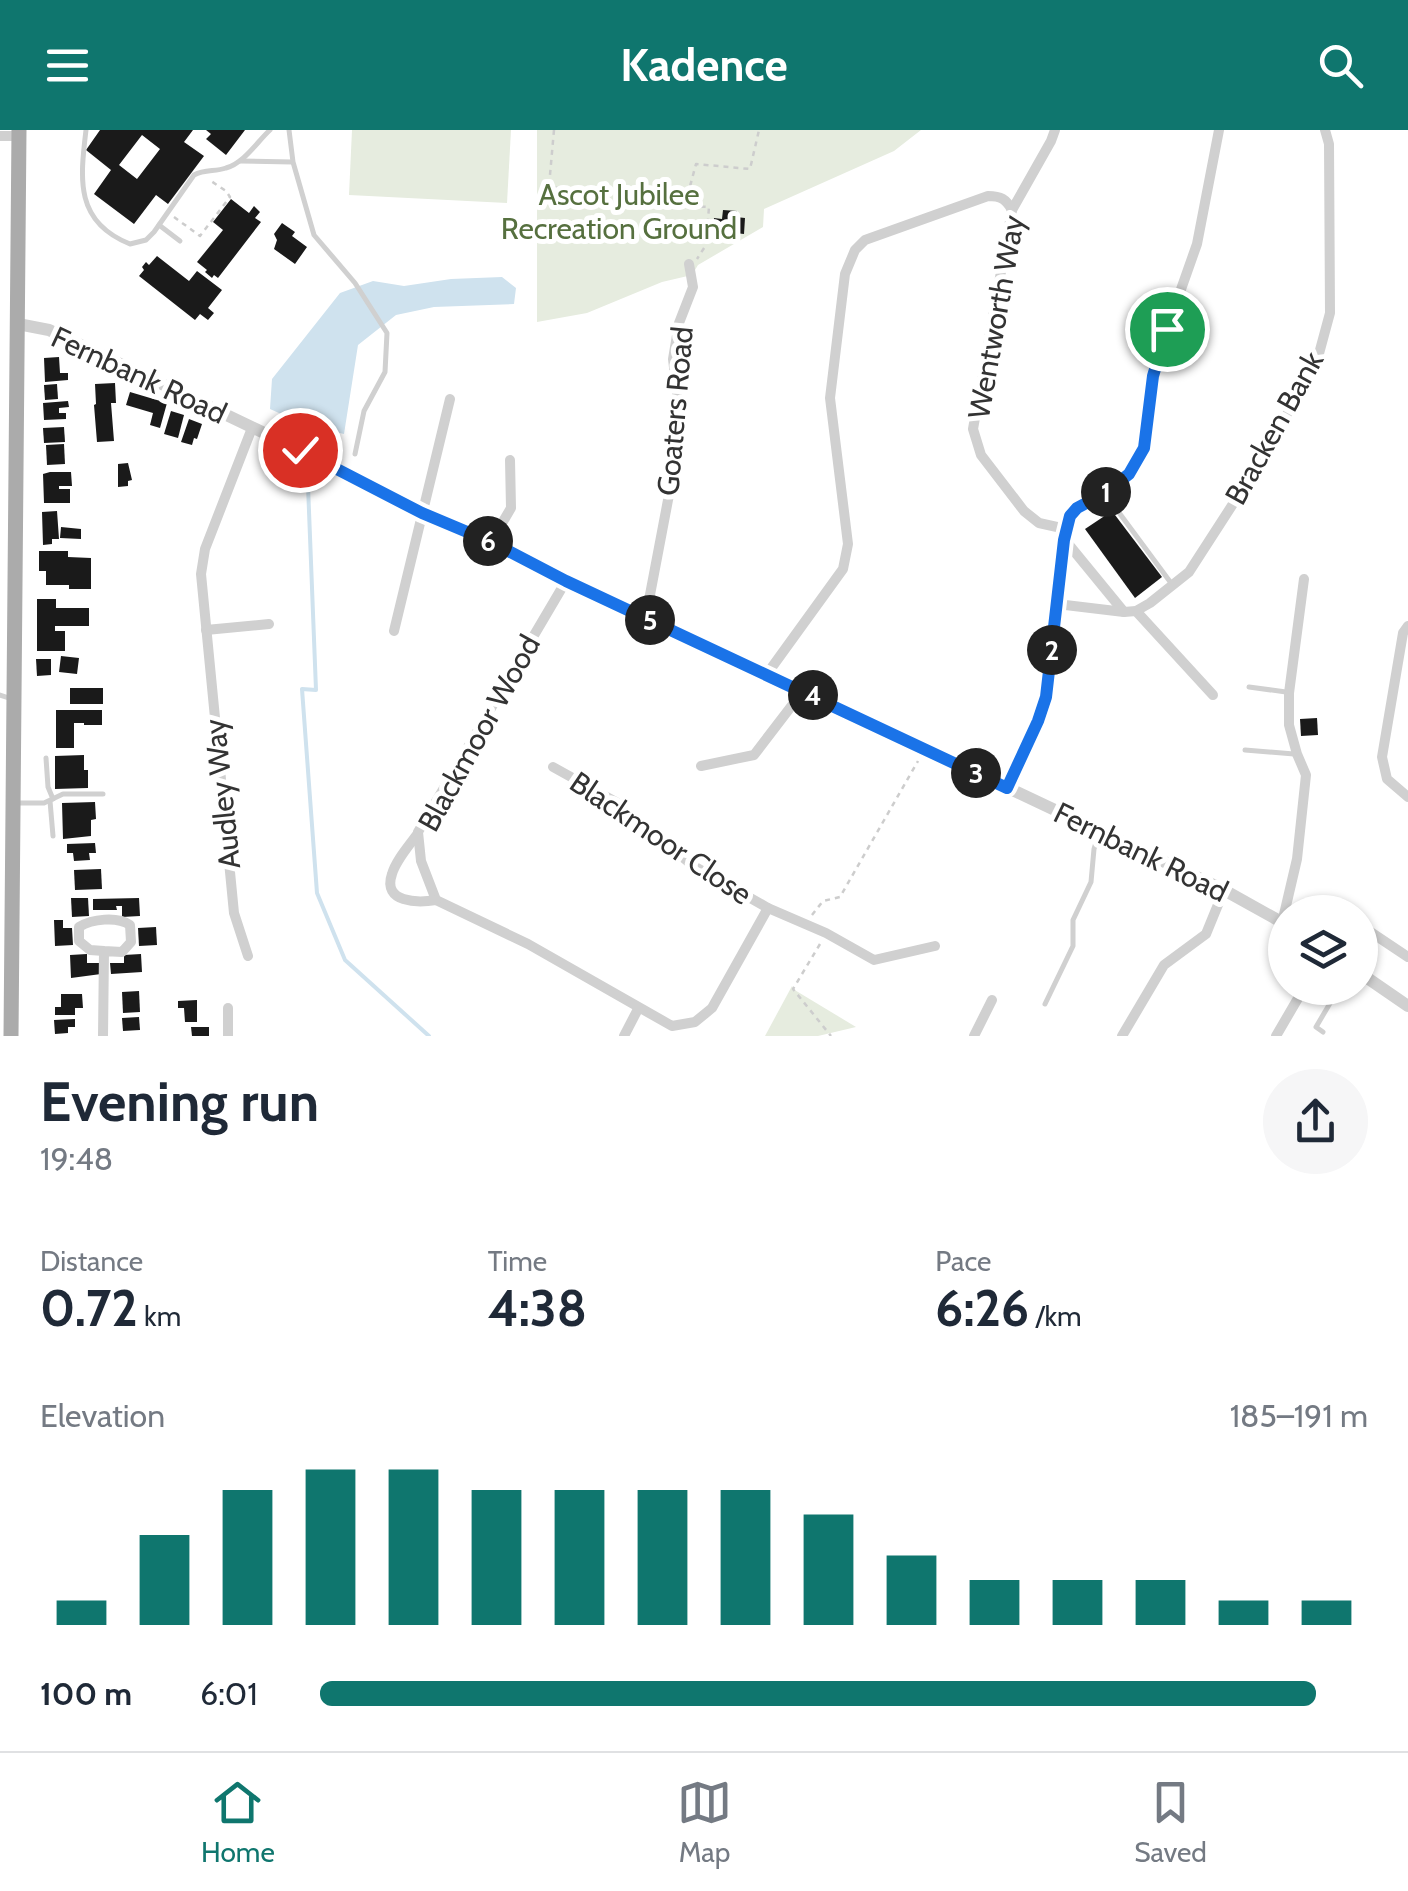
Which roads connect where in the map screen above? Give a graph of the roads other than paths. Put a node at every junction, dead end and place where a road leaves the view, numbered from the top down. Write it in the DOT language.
graph roads {
  1 [pos="86,130"];
  2 [pos="270,130"];
  3 [pos="289,130"];
  4 [pos="1055,130"];
  5 [pos="1324,130"];
  6 [pos="1221,132"];
  7 [pos="19,133"];
  8 [pos="0,136"];
  9 [pos="240,161"];
  10 [pos="292,162"];
  11 [pos="1012,210"];
  12 [pos="159,225"];
  13 [pos="180,242"];
  14 [pos="691,270"];
  15 [pos="18,324"];
  16 [pos="450,399"];
  17 [pos="252,428"];
  18 [pos="355,454"];
  19 [pos="510,460"];
  20 [pos="1105,493"];
  21 [pos="422,513"];
  22 [pos="1065,534"];
  23 [pos="491,542"];
  24 [pos="1304,580"];
  25 [pos="566,581"];
  26 [pos="1172,584"];
  27 [pos="1056,604"];
  28 [pos="1130,612"];
  29 [pos="640,616"];
  30 [pos="269,624"];
  31 [pos="1408,626"];
  32 [pos="206,630"];
  33 [pos="394,631"];
  34 [pos="768,674"];
  35 [pos="1249,687"];
  36 [pos="803,690"];
  37 [pos="1289,693"];
  38 [pos="1213,695"];
  39 [pos="8,698"];
  40 [pos="979,750"];
  41 [pos="1245,750"];
  42 [pos="1297,754"];
  43 [pos="46,758"];
  44 [pos="701,766"];
  45 [pos="552,767"];
  46 [pos="970,770"];
  47 [pos="1007,788"];
  48 [pos="104,794"];
  49 [pos="1408,797"];
  50 [pos="51,800"];
  51 [pos="13,803"];
  52 [pos="418,832"];
  53 [pos="1100,832"];
  54 [pos="53,836"];
  55 [pos="1224,890"];
  56 [pos="1290,895"];
  57 [pos="436,900"];
  58 [pos="768,908"];
  59 [pos="1268,915"];
  60 [pos="1378,937"];
  61 [pos="935,946"];
  62 [pos="104,952"];
  63 [pos="248,956"];
  64 [pos="1408,957"];
  65 [pos="1378,985"];
  66 [pos="992,1000"];
  67 [pos="1046,1004"];
  68 [pos="1294,1005"];
  69 [pos="1330,1005"];
  70 [pos="1408,1006"];
  71 [pos="228,1008"];
  72 [pos="638,1009"];
  73 [pos="1323,1032"];
  74 [pos="12,1036"];
  75 [pos="103,1036"];
  76 [pos="228,1036"];
  77 [pos="624,1036"];
  78 [pos="974,1036"];
  79 [pos="1122,1036"];
  80 [pos="1276,1036"];
  1 -- 12 [label="lane"];
  2 -- 9 [label="lane"];
  3 -- 10 [label="lane"];
  4 -- 11 [label="street, Wentworth Way"];
  5 -- 26 [label="street, Bracken Bank"];
  6 -- 20 [label="street"];
  7 -- 8 [label="street"];
  7 -- 15 [label="main road"];
  9 -- 10 [label="lane"];
  9 -- 12 [label="lane"];
  10 -- 18 [label="lane"];
  11 -- 22 [label="street, Wentworth Way"];
  11 -- 34 [label="street"];
  12 -- 13 [label="lane"];
  14 -- 29 [label="street, Goaters Road"];
  15 -- 17 [label="street, Fernbank Road"];
  15 -- 39 [label="main road"];
  16 -- 21 [label="street"];
  17 -- 21 [label="street, Fernbank Road"];
  17 -- 32 [label="street, Audley Way"];
  19 -- 23 [label="street"];
  20 -- 22 [label="street"];
  20 -- 26 [label="lane"];
  21 -- 23 [label="street, Fernbank Road"];
  21 -- 33 [label="street"];
  22 -- 27 [label="street"];
  22 -- 28 [label="street"];
  23 -- 25 [label="street, Fernbank Road"];
  24 -- 37 [label="street"];
  25 -- 29 [label="street, Fernbank Road"];
  25 -- 52 [label="street, Blackmoor Wood"];
  26 -- 28 [label="street, Bracken Bank"];
  27 -- 28 [label="street"];
  27 -- 47 [label="street"];
  28 -- 38 [label="street"];
  29 -- 34 [label="street, Fernbank Road"];
  30 -- 32 [label="street"];
  31 -- 49 [label="street"];
  32 -- 63 [label="street, Audley Way"];
  34 -- 36 [label="street, Fernbank Road"];
  35 -- 37 [label="lane"];
  36 -- 44 [label="street"];
  36 -- 46 [label="street, Fernbank Road"];
  37 -- 42 [label="street"];
  39 -- 51 [label="main road"];
  40 -- 46 [label="lane"];
  41 -- 42 [label="lane"];
  42 -- 56 [label="street"];
  43 -- 50 [label="lane"];
  45 -- 58 [label="street, Blackmoor Close"];
  46 -- 47 [label="street, Fernbank Road"];
  47 -- 53 [label="street, Fernbank Road"];
  48 -- 50 [label="lane"];
  50 -- 51 [label="lane"];
  50 -- 54 [label="lane"];
  51 -- 74 [label="main road"];
  52 -- 57 [label="street, Blackmoor Wood"];
  52 -- 57 [label="street"];
  53 -- 55 [label="street, Fernbank Road"];
  53 -- 67 [label="lane"];
  55 -- 59 [label="street, Fernbank Road"];
  55 -- 79 [label="street"];
  57 -- 72 [label="street"];
  58 -- 61 [label="street, Blackmoor Close"];
  58 -- 72 [label="street"];
  60 -- 64 [label="street"];
  62 -- 62 [label="street"];
  62 -- 75 [label="street"];
  65 -- 70 [label="street"];
  66 -- 78 [label="street"];
  68 -- 80 [label="street"];
  69 -- 73 [label="lane"];
  71 -- 76 [label="street"];
  72 -- 77 [label="street"];
}
